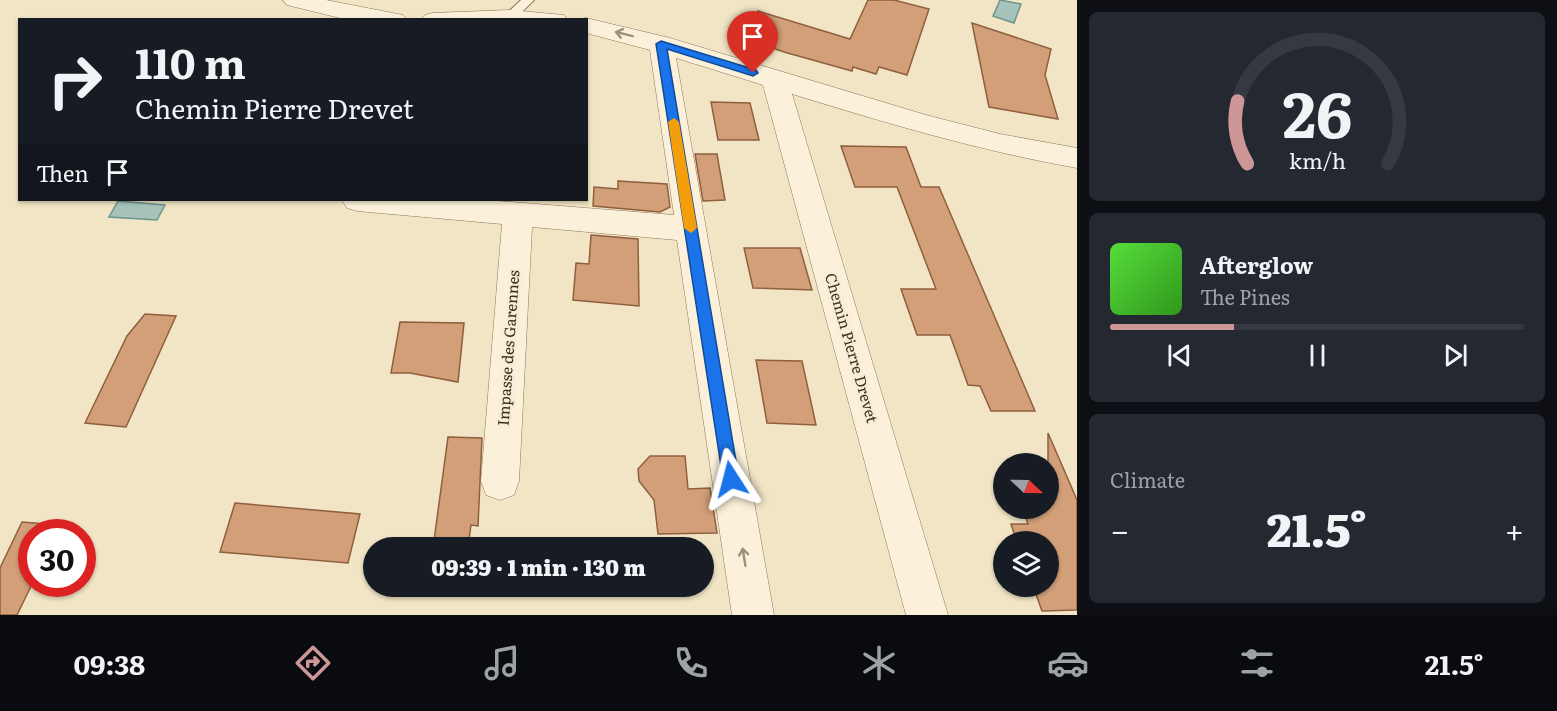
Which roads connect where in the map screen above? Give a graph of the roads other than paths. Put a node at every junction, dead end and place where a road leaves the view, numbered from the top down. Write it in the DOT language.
graph roads {
  1 [pos="295,0"];
  2 [pos="528,0"];
  3 [pos="510,17"];
  4 [pos="377,18"];
  5 [pos="485,18"];
  6 [pos="525,18"];
  7 [pos="588,26"];
  8 [pos="661,44"];
  9 [pos="775,80"];
  10 [pos="1077,158"];
  11 [pos="368,201"];
  12 [pos="518,214"];
  13 [pos="691,229"];
  14 [pos="500,481"];
  15 [pos="753,615"];
  16 [pos="927,615"];
  1 -- 4 [label="street"];
  2 -- 3 [label="lane"];
  3 -- 5 [label="street"];
  3 -- 6 [label="street"];
  8 -- 7 [label="street, one-way"];
  8 -- 9 [label="street"];
  8 -- 13 [label="street"];
  9 -- 10 [label="street"];
  9 -- 16 [label="street, Chemin Pierre Drevet"];
  11 -- 12 [label="street"];
  12 -- 13 [label="street"];
  12 -- 14 [label="street, Impasse des Garennes"];
  15 -- 13 [label="street, one-way"];
}
